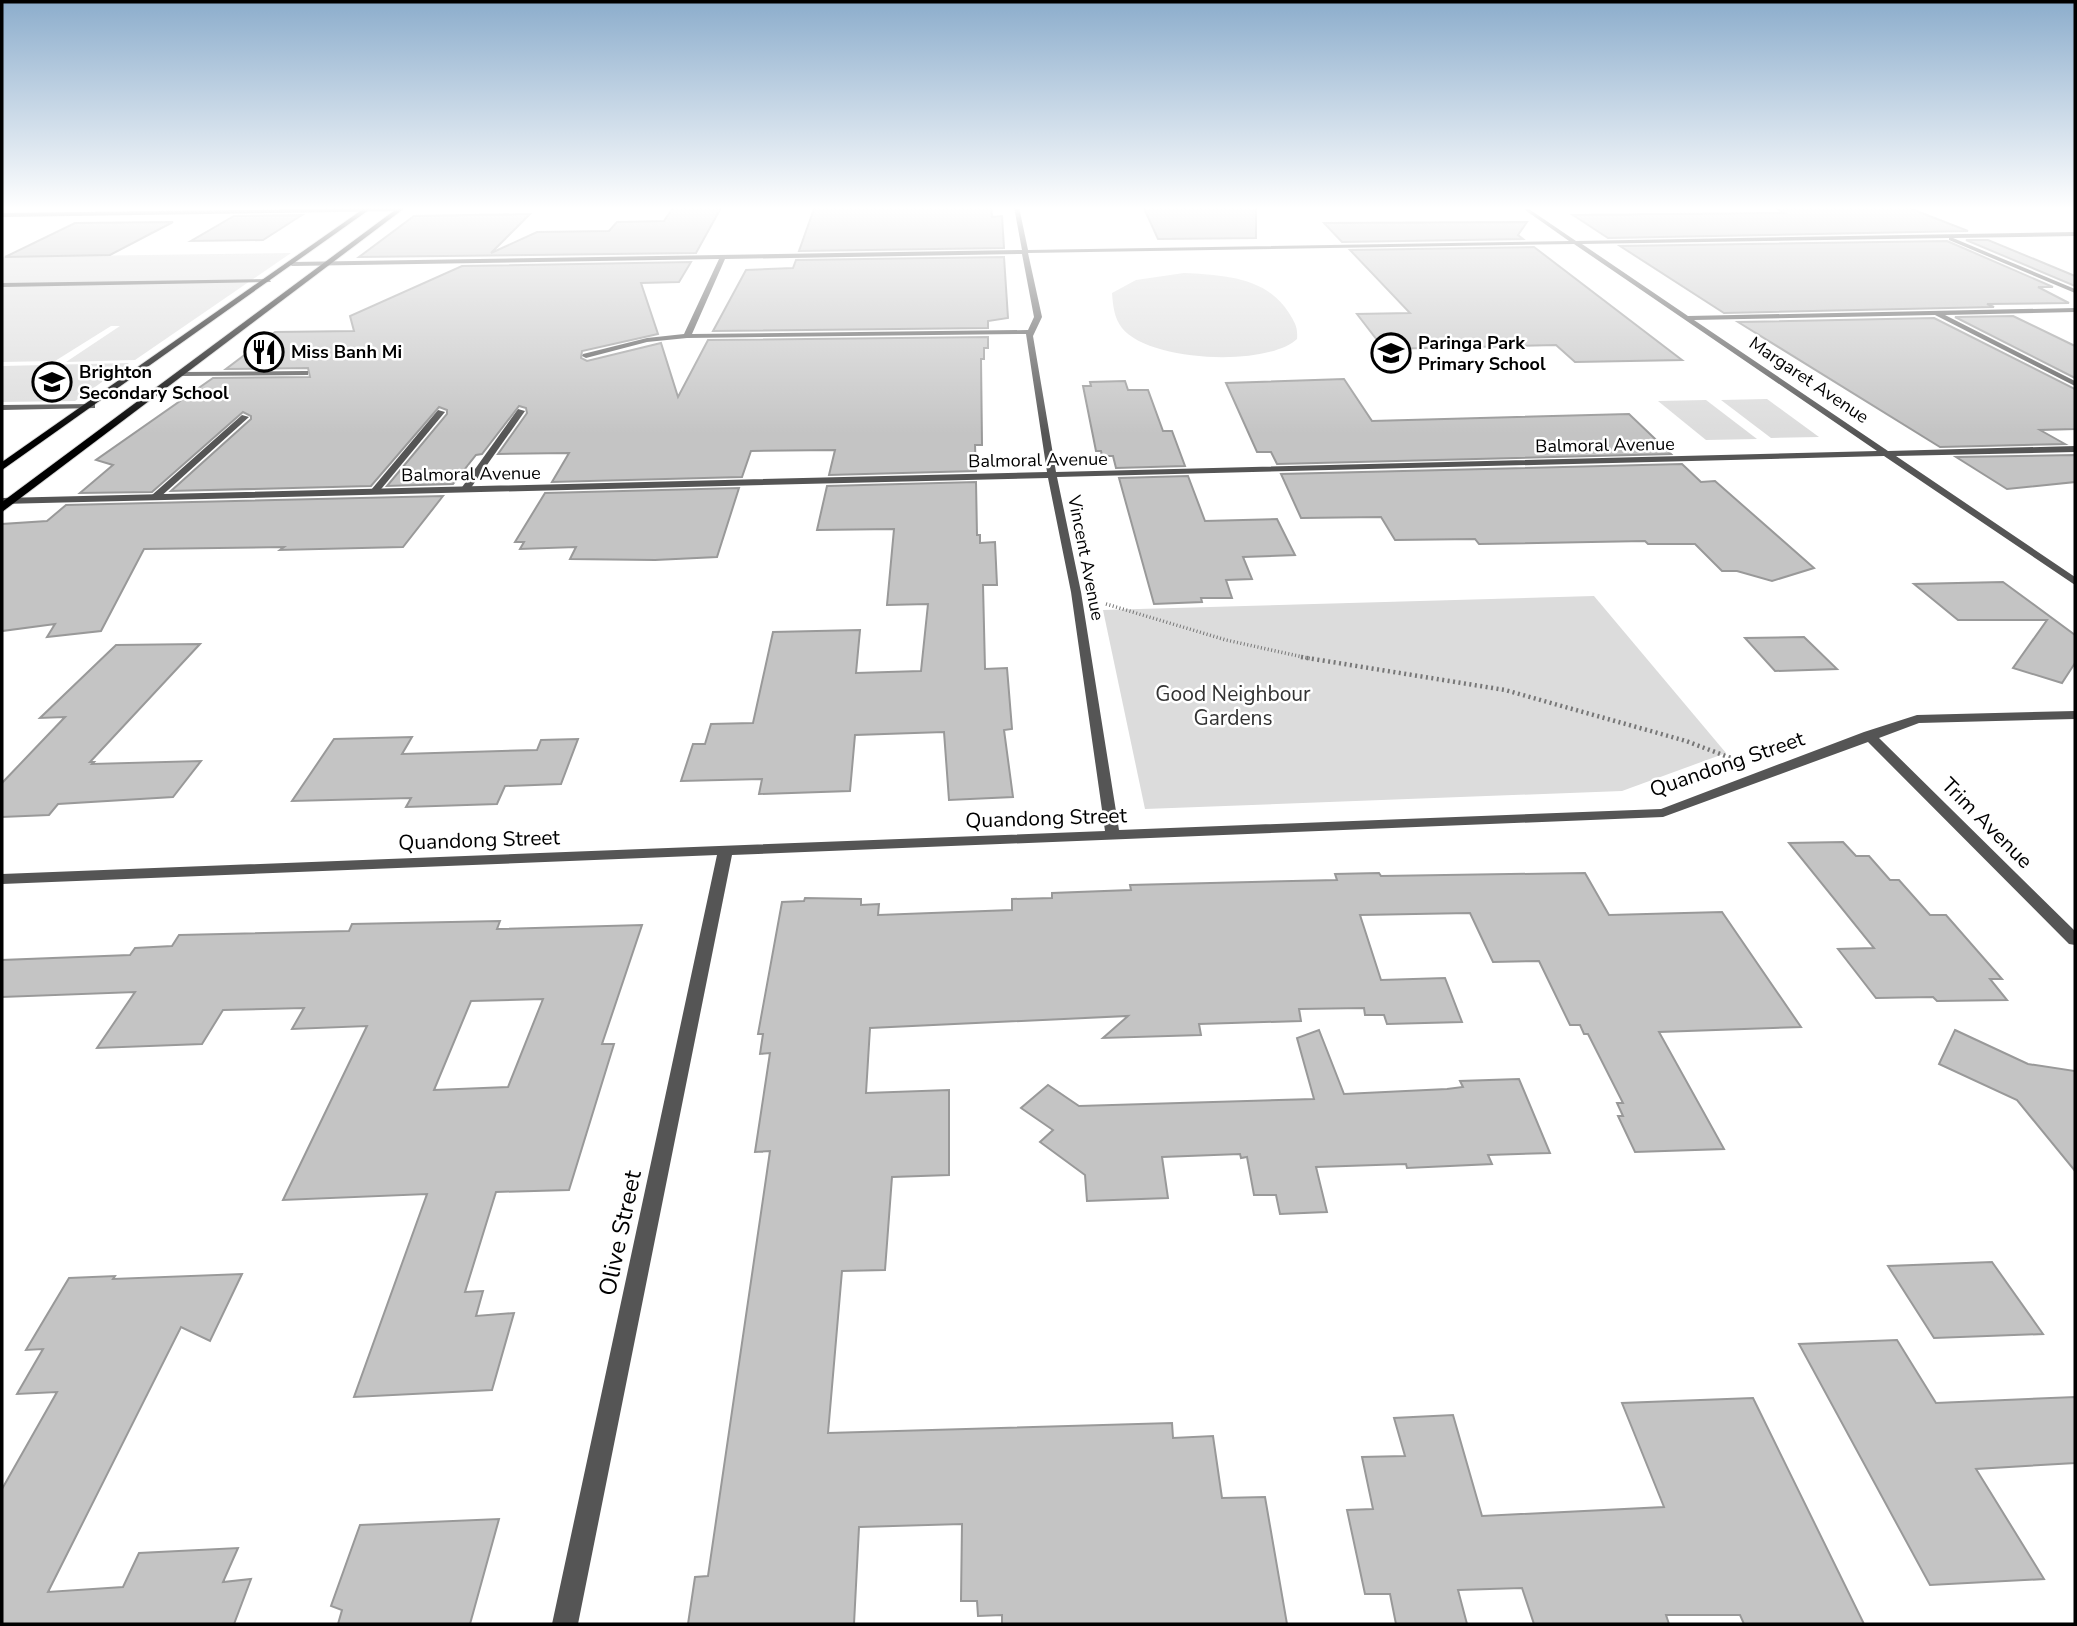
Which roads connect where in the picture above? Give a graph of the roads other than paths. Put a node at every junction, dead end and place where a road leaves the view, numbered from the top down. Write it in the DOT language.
graph roads {
  1 [pos="144,283"];
  2 [pos="266,283"];
  3 [pos="301,283"];
  4 [pos="711,283"];
  5 [pos="1032,283"];
  6 [pos="1635,283"];
  7 [pos="2056,283"];
  8 [pos="2,285"];
  9 [pos="2075,291"];
  10 [pos="2075,310"];
  11 [pos="1935,313"];
  12 [pos="1687,318"];
  13 [pos="1031,332"];
  14 [pos="687,336"];
  15 [pos="586,356"];
  16 [pos="305,373"];
  17 [pos="181,374"];
  18 [pos="2075,384"];
  19 [pos="92,406"];
  20 [pos="2,408"];
  21 [pos="521,411"];
  22 [pos="441,412"];
  23 [pos="245,417"];
  24 [pos="2075,449"];
  25 [pos="1886,454"];
  26 [pos="2,467"];
  27 [pos="1052,475"];
  28 [pos="465,490"];
  29 [pos="374,492"];
  30 [pos="155,497"];
  31 [pos="5,503"];
  32 [pos="2075,582"];
  33 [pos="2075,715"];
  34 [pos="1869,735"];
  35 [pos="1113,836"];
  36 [pos="726,852"];
  37 [pos="2,878"];
  38 [pos="2075,940"];
  39 [pos="565,1624"];
  1 -- 8 [label="street"];
  2 -- 19 [label="main road"];
  3 -- 17 [label="main road"];
  4 -- 14 [label="street"];
  5 -- 13 [label="street, Vincent Avenue"];
  6 -- 12 [label="street, Margaret Avenue"];
  7 -- 9 [label="street"];
  10 -- 11 [label="street"];
  11 -- 12 [label="street"];
  11 -- 18 [label="street"];
  12 -- 25 [label="street, Margaret Avenue"];
  13 -- 14 [label="street"];
  13 -- 27 [label="street, Vincent Avenue"];
  14 -- 15 [label="street"];
  16 -- 17 [label="street"];
  17 -- 31 [label="main road"];
  19 -- 20 [label="street"];
  19 -- 26 [label="main road"];
  21 -- 28 [label="street"];
  22 -- 29 [label="street"];
  23 -- 30 [label="street"];
  24 -- 25 [label="street, Balmoral Avenue"];
  25 -- 27 [label="street, Balmoral Avenue"];
  25 -- 32 [label="street, Margaret Avenue"];
  27 -- 28 [label="street, Balmoral Avenue"];
  27 -- 35 [label="street, Vincent Avenue"];
  28 -- 29 [label="street, Balmoral Avenue"];
  29 -- 30 [label="street, Balmoral Avenue"];
  30 -- 31 [label="street, Balmoral Avenue"];
  33 -- 34 [label="street, Quandong Street"];
  34 -- 35 [label="street, Quandong Street"];
  34 -- 38 [label="street, Trim Avenue"];
  35 -- 36 [label="street, Quandong Street"];
  36 -- 37 [label="street, Quandong Street"];
  36 -- 39 [label="street, Olive Street"];
}
